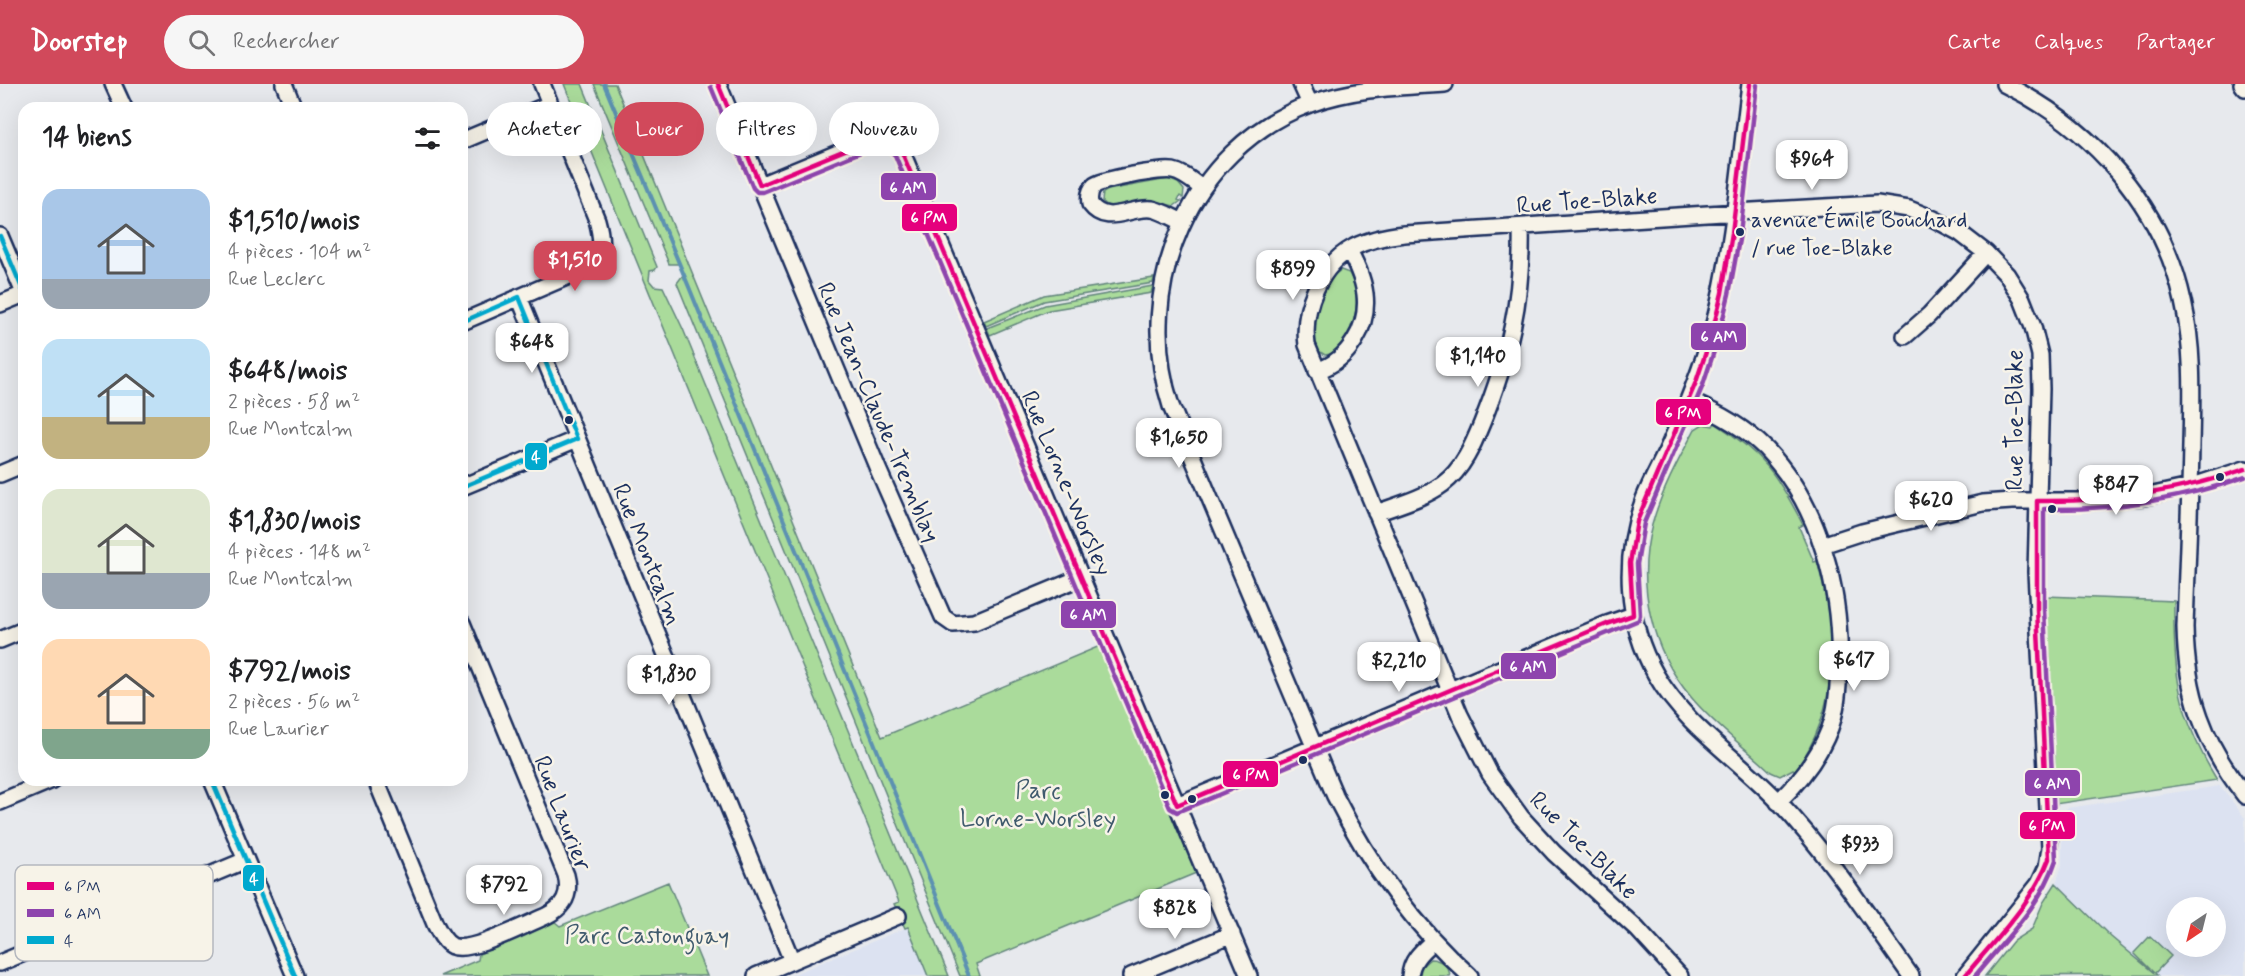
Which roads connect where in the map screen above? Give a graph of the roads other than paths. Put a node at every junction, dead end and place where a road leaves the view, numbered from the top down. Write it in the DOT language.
graph roads {
  1 [pos="113,84"];
  2 [pos="284,84"];
  3 [pos="542,84"];
  4 [pos="718,84"];
  5 [pos="1301,84"];
  6 [pos="1445,84"];
  7 [pos="1750,84"];
  8 [pos="2004,84"];
  9 [pos="2241,84"];
  10 [pos="2245,88"];
  11 [pos="121,102"];
  12 [pos="292,102"];
  13 [pos="549,102"];
  14 [pos="1310,104"];
  15 [pos="486,131"];
  16 [pos="468,138"];
  17 [pos="571,156"];
  18 [pos="760,185"];
  19 [pos="1202,188"];
  20 [pos="1734,212"];
  21 [pos="1183,222"];
  22 [pos="1521,227"];
  23 [pos="0,236"];
  24 [pos="1349,250"];
  25 [pos="1986,253"];
  26 [pos="18,280"];
  27 [pos="18,296"];
  28 [pos="519,297"];
  29 [pos="0,304"];
  30 [pos="468,319"];
  31 [pos="1905,336"];
  32 [pos="1317,371"];
  33 [pos="1689,401"];
  34 [pos="577,439"];
  35 [pos="18,466"];
  36 [pos="2245,469"];
  37 [pos="0,474"];
  38 [pos="468,484"];
  39 [pos="2190,487"];
  40 [pos="2037,501"];
  41 [pos="1376,513"];
  42 [pos="1821,545"];
  43 [pos="1082,578"];
  44 [pos="1633,615"];
  45 [pos="18,632"];
  46 [pos="468,638"];
  47 [pos="0,640"];
  48 [pos="1449,690"];
  49 [pos="1313,747"];
  50 [pos="38,786"];
  51 [pos="215,786"];
  52 [pos="378,786"];
  53 [pos="2242,786"];
  54 [pos="0,802"];
  55 [pos="1778,802"];
  56 [pos="1177,805"];
  57 [pos="246,861"];
  58 [pos="213,875"];
  59 [pos="898,916"];
  60 [pos="1232,934"];
  61 [pos="1433,941"];
  62 [pos="15,957"];
  63 [pos="792,961"];
  64 [pos="0,963"];
  65 [pos="295,976"];
  66 [pos="756,976"];
  67 [pos="1131,976"];
  68 [pos="1249,976"];
  69 [pos="1410,976"];
  70 [pos="1469,976"];
  71 [pos="1680,976"];
  72 [pos="1911,976"];
  73 [pos="1965,976"];
  1 -- 11 [label="street"];
  2 -- 12 [label="street"];
  3 -- 13 [label="street"];
  4 -- 18 [label="street, Rue Jean-Claude-Tremblay"];
  5 -- 14 [label="street"];
  6 -- 14 [label="street"];
  7 -- 20 [label="street"];
  8 -- 39 [label="street"];
  9 -- 10 [label="street"];
  14 -- 19 [label="street"];
  15 -- 16 [label="street"];
  17 -- 28 [label="street"];
  18 -- 43 [label="street, Rue Lorne-Worsley"];
  18 -- 43 [label="street, Rue Jean-Claude-Tremblay"];
  19 -- 21 [label="street"];
  19 -- 21 [label="street"];
  20 -- 22 [label="street, Rue Toe-Blake"];
  20 -- 25 [label="street, Rue Toe-Blake"];
  20 -- 33 [label="street"];
  21 -- 49 [label="street"];
  22 -- 24 [label="street, Rue Toe-Blake"];
  22 -- 41 [label="street"];
  23 -- 26 [label="street"];
  24 -- 32 [label="street, Rue Toe-Blake"];
  24 -- 32 [label="street"];
  25 -- 31 [label="street"];
  25 -- 40 [label="street, Rue Toe-Blake"];
  27 -- 29 [label="street"];
  28 -- 30 [label="street"];
  28 -- 34 [label="street, Rue Montcalm"];
  32 -- 41 [label="street, Rue Toe-Blake"];
  33 -- 42 [label="street"];
  33 -- 44 [label="street"];
  34 -- 38 [label="street"];
  34 -- 63 [label="street, Rue Montcalm"];
  35 -- 37 [label="street"];
  36 -- 39 [label="street"];
  39 -- 40 [label="street"];
  39 -- 53 [label="street"];
  40 -- 42 [label="street"];
  40 -- 73 [label="street, Rue Toe-Blake"];
  41 -- 48 [label="street, Rue Toe-Blake"];
  42 -- 55 [label="street"];
  43 -- 56 [label="street, Rue Lorne-Worsley"];
  44 -- 48 [label="street"];
  44 -- 55 [label="street"];
  45 -- 47 [label="street"];
  46 -- 52 [label="street, Rue Laurier"];
  48 -- 49 [label="street"];
  48 -- 71 [label="street, Rue Toe-Blake"];
  49 -- 56 [label="street"];
  49 -- 61 [label="street"];
  50 -- 54 [label="street"];
  51 -- 57 [label="street"];
  55 -- 72 [label="street"];
  56 -- 60 [label="street, Rue Lorne-Worsley"];
  57 -- 58 [label="street"];
  57 -- 65 [label="street"];
  59 -- 63 [label="street"];
  60 -- 67 [label="street"];
  60 -- 68 [label="street, Rue Lorne-Worsley"];
  61 -- 69 [label="street"];
  61 -- 70 [label="street"];
  62 -- 64 [label="street"];
  63 -- 66 [label="street"];
}
